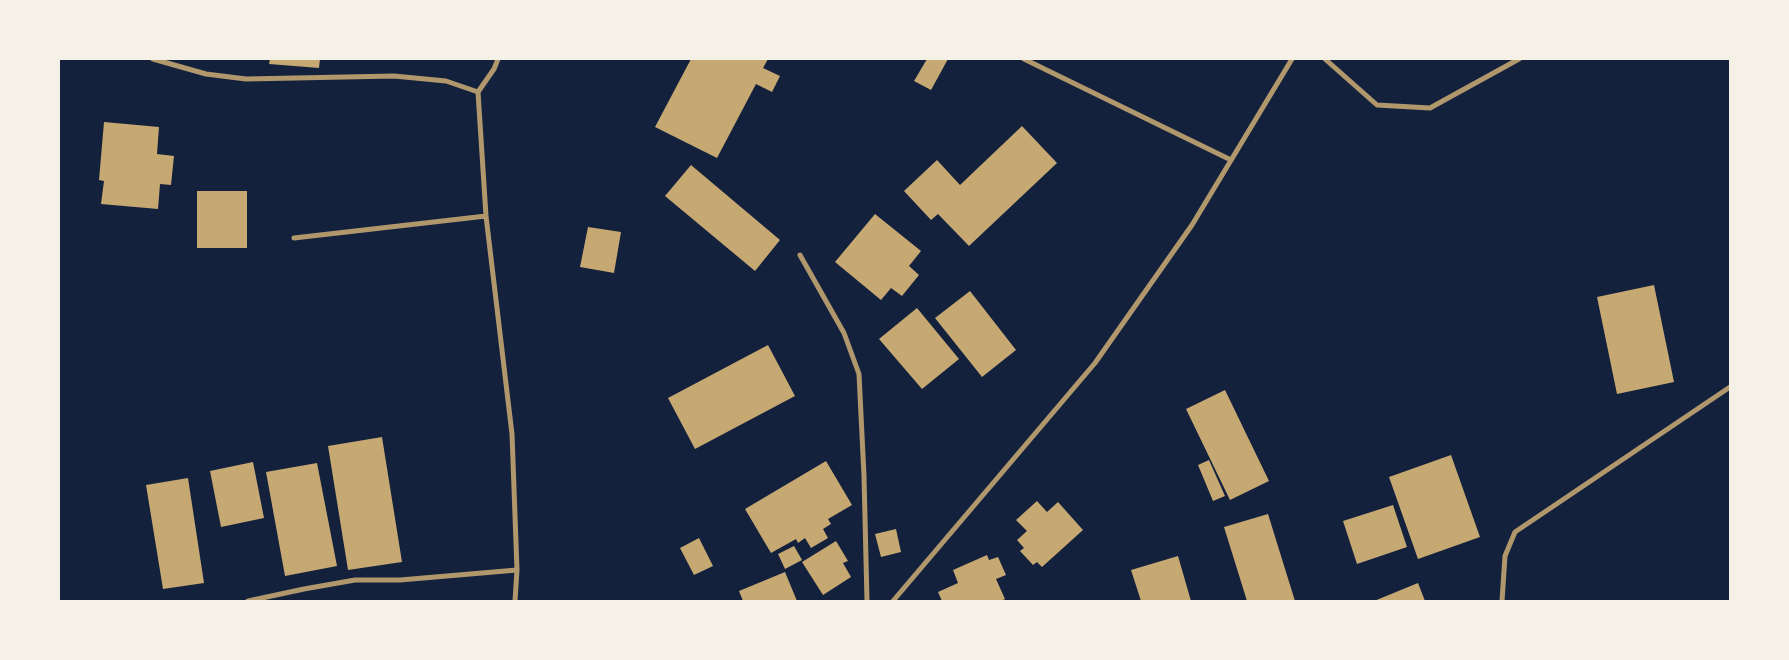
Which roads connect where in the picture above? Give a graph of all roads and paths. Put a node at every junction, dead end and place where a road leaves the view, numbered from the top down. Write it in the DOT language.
graph roads {
  1 [pos="153,59"];
  2 [pos="498,59"];
  3 [pos="1024,59"];
  4 [pos="1292,59"];
  5 [pos="1325,59"];
  6 [pos="1519,59"];
  7 [pos="478,92"];
  8 [pos="1231,160"];
  9 [pos="486,216"];
  10 [pos="294,238"];
  11 [pos="800,255"];
  12 [pos="1730,387"];
  13 [pos="517,570"];
  14 [pos="248,601"];
  15 [pos="515,601"];
  16 [pos="867,601"];
  17 [pos="893,601"];
  18 [pos="1502,601"];
  1 -- 7 [label="street"];
  2 -- 7 [label="street"];
  3 -- 8 [label="street"];
  4 -- 8 [label="street"];
  5 -- 6 [label="street"];
  7 -- 9 [label="street"];
  8 -- 17 [label="street"];
  9 -- 10 [label="street"];
  9 -- 13 [label="street"];
  11 -- 16 [label="street"];
  12 -- 18 [label="street"];
  13 -- 14 [label="street"];
  13 -- 15 [label="street"];
}
